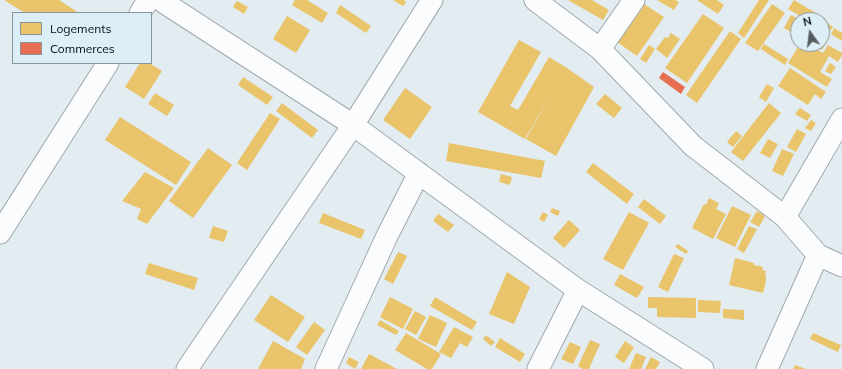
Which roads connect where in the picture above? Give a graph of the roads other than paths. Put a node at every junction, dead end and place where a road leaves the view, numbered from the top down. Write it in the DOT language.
graph roads {
  1 [pos="148,0"];
  2 [pos="160,0"];
  3 [pos="432,0"];
  4 [pos="535,0"];
  5 [pos="634,0"];
  6 [pos="141,12"];
  7 [pos="600,49"];
  8 [pos="107,64"];
  9 [pos="842,119"];
  10 [pos="353,125"];
  11 [pos="419,173"];
  12 [pos="785,217"];
  13 [pos="0,234"];
  14 [pos="818,255"];
  15 [pos="842,266"];
  16 [pos="578,290"];
  17 [pos="187,369"];
  18 [pos="326,369"];
  19 [pos="538,369"];
  20 [pos="703,369"];
  21 [pos="767,369"];
  1 -- 6 [label="street"];
  2 -- 10 [label="street"];
  3 -- 10 [label="street"];
  4 -- 7 [label="street"];
  5 -- 7 [label="street"];
  7 -- 12 [label="street"];
  8 -- 13 [label="street"];
  9 -- 12 [label="street"];
  10 -- 11 [label="street"];
  10 -- 17 [label="street"];
  11 -- 16 [label="street"];
  11 -- 18 [label="street"];
  12 -- 14 [label="street"];
  14 -- 15 [label="street"];
  14 -- 21 [label="street"];
  16 -- 19 [label="street"];
  16 -- 20 [label="street"];
}
